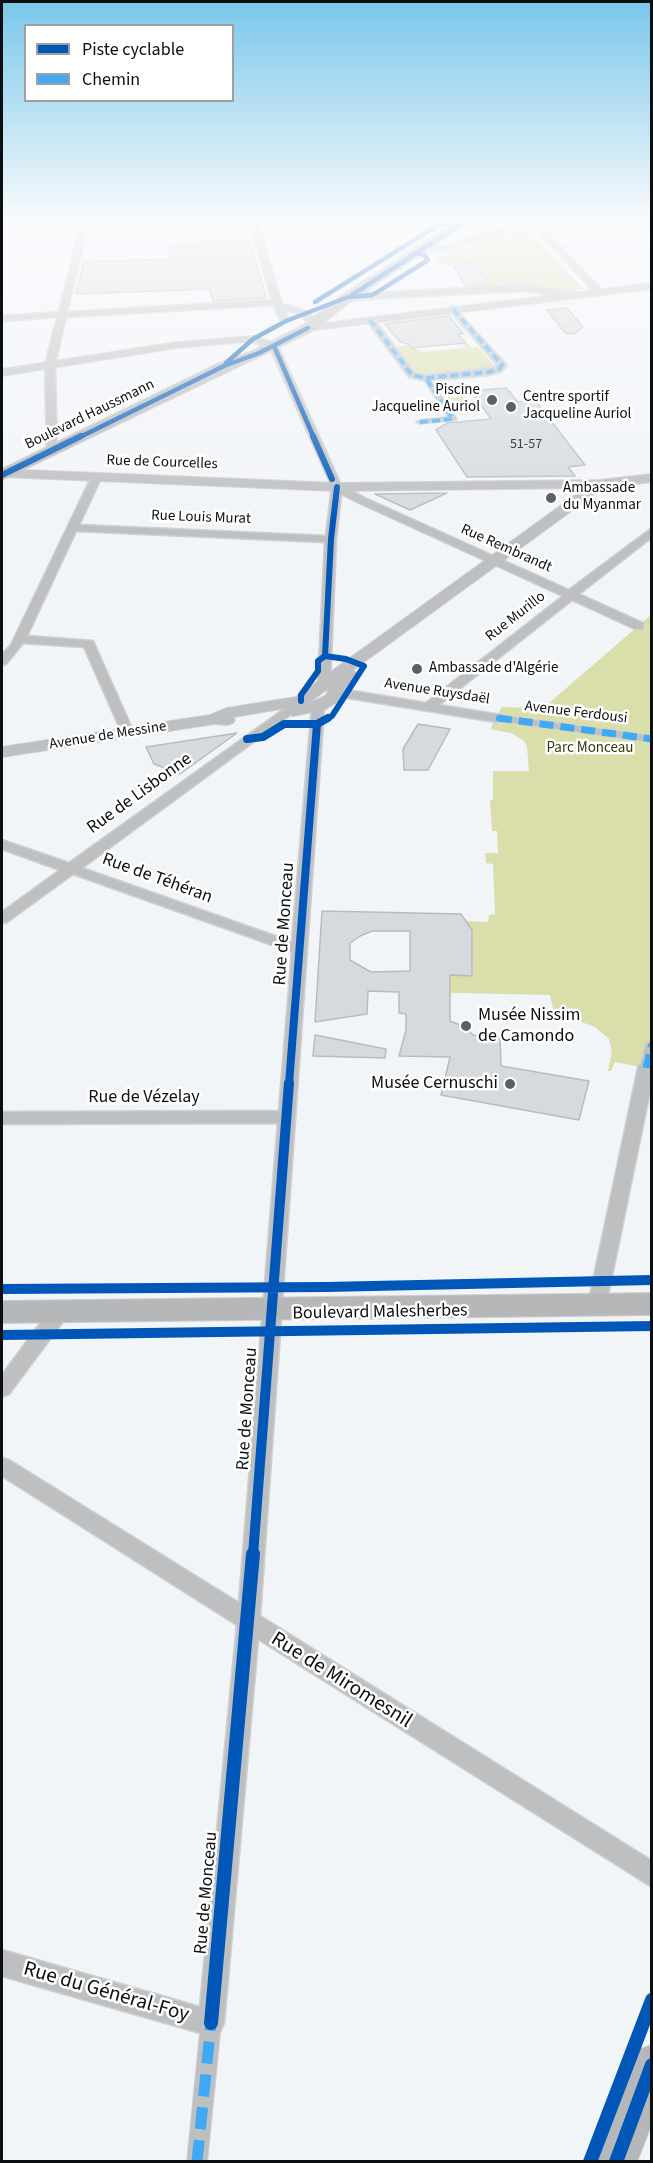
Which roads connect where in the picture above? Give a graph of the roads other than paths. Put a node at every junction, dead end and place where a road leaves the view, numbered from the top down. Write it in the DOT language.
graph roads {
  1 [pos="61,319"];
  2 [pos="305,319"];
  3 [pos="312,319"];
  4 [pos="378,319"];
  5 [pos="462,319"];
  6 [pos="370,320"];
  7 [pos="285,321"];
  8 [pos="309,321"];
  9 [pos="253,339"];
  10 [pos="274,346"];
  11 [pos="50,365"];
  12 [pos="224,366"];
  13 [pos="2,374"];
  14 [pos="426,378"];
  15 [pos="420,422"];
  16 [pos="52,450"];
  17 [pos="3,474"];
  18 [pos="97,477"];
  19 [pos="651,478"];
  20 [pos="599,484"];
  21 [pos="332,488"];
  22 [pos="362,494"];
  23 [pos="71,528"];
  24 [pos="651,531"];
  25 [pos="331,538"];
  26 [pos="496,561"];
  27 [pos="571,595"];
  28 [pos="639,626"];
  29 [pos="19,639"];
  30 [pos="2,661"];
  31 [pos="330,688"];
  32 [pos="301,701"];
  33 [pos="318,707"];
  34 [pos="428,707"];
  35 [pos="286,712"];
  36 [pos="496,718"];
  37 [pos="214,719"];
  38 [pos="128,733"];
  39 [pos="651,739"];
  40 [pos="2,752"];
  41 [pos="2,844"];
  42 [pos="70,869"];
  43 [pos="2,919"];
  44 [pos="300,950"];
  45 [pos="651,1044"];
  46 [pos="646,1068"];
  47 [pos="287,1117"];
  48 [pos="2,1118"];
  49 [pos="651,1304"];
  50 [pos="597,1305"];
  51 [pos="273,1308"];
  52 [pos="60,1311"];
  53 [pos="2,1312"];
  54 [pos="2,1389"];
  55 [pos="2,1466"];
  56 [pos="248,1623"];
  57 [pos="651,1875"];
  58 [pos="2,1963"];
  59 [pos="211,2023"];
  60 [pos="651,2065"];
  61 [pos="197,2162"];
  62 [pos="616,2162"];
  1 -- 11 [label="street"];
  2 -- 8 [label="street"];
  3 -- 8 [label="main road"];
  4 -- 6 [label="street"];
  5 -- 14 [label="street"];
  6 -- 8 [label="street"];
  6 -- 14 [label="street"];
  7 -- 8 [label="main road, Boulevard Haussmann"];
  7 -- 9 [label="main road, Boulevard Haussmann"];
  8 -- 10 [label="main road, Boulevard Haussmann"];
  9 -- 10 [label="street"];
  9 -- 11 [label="street"];
  9 -- 12 [label="main road, Boulevard Haussmann"];
  10 -- 12 [label="main road, Boulevard Haussmann"];
  10 -- 21 [label="street"];
  11 -- 13 [label="street"];
  11 -- 16 [label="street"];
  12 -- 16 [label="main road, Boulevard Haussmann"];
  14 -- 15 [label="street"];
  16 -- 17 [label="main road, Boulevard Haussmann"];
  17 -- 18 [label="street, Rue de Courcelles"];
  18 -- 21 [label="street, Rue de Courcelles"];
  18 -- 23 [label="street"];
  19 -- 20 [label="street"];
  20 -- 22 [label="street"];
  20 -- 26 [label="street"];
  21 -- 22 [label="street, Rue de Courcelles"];
  21 -- 25 [label="street"];
  22 -- 26 [label="street, Rue Rembrandt"];
  23 -- 25 [label="street, Rue Louis Murat"];
  23 -- 29 [label="street"];
  24 -- 27 [label="street, Rue Murillo"];
  25 -- 31 [label="street"];
  26 -- 27 [label="street, Rue Rembrandt"];
  26 -- 31 [label="street"];
  27 -- 28 [label="street, Rue Rembrandt"];
  27 -- 34 [label="street, Rue Murillo"];
  29 -- 30 [label="street"];
  29 -- 38 [label="street"];
  31 -- 32 [label="street"];
  31 -- 33 [label="street"];
  31 -- 34 [label="street, Avenue Ruysdaël"];
  32 -- 35 [label="street, Rue de Lisbonne"];
  32 -- 37 [label="street, Avenue de Messine"];
  33 -- 35 [label="street, Avenue de Messine"];
  33 -- 44 [label="street, Rue de Monceau"];
  34 -- 36 [label="street, Avenue Ruysdaël"];
  35 -- 37 [label="street, Avenue de Messine"];
  35 -- 42 [label="street, Rue de Lisbonne"];
  36 -- 39 [label="street, Avenue Ferdousi"];
  37 -- 38 [label="street, Avenue de Messine"];
  38 -- 40 [label="street, Avenue de Messine"];
  41 -- 42 [label="street, Rue de Téhéran"];
  42 -- 43 [label="street, Rue de Lisbonne"];
  42 -- 44 [label="street, Rue de Téhéran"];
  44 -- 47 [label="street, Rue de Monceau"];
  45 -- 46 [label="street"];
  46 -- 50 [label="street"];
  47 -- 48 [label="street, Rue de Vézelay"];
  47 -- 51 [label="street, Rue de Monceau"];
  49 -- 50 [label="main road, Boulevard Malesherbes"];
  50 -- 51 [label="main road, Boulevard Malesherbes"];
  51 -- 52 [label="main road, Boulevard Malesherbes"];
  51 -- 56 [label="street, Rue de Monceau"];
  52 -- 53 [label="main road, Boulevard Malesherbes"];
  52 -- 54 [label="street"];
  55 -- 56 [label="street, Rue de Miromesnil"];
  56 -- 57 [label="street, Rue de Miromesnil"];
  56 -- 59 [label="street, Rue de Monceau"];
  58 -- 59 [label="street, Rue du Général-Foy"];
  59 -- 61 [label="street, Rue de Monceau"];
  60 -- 62 [label="main road"];
}
